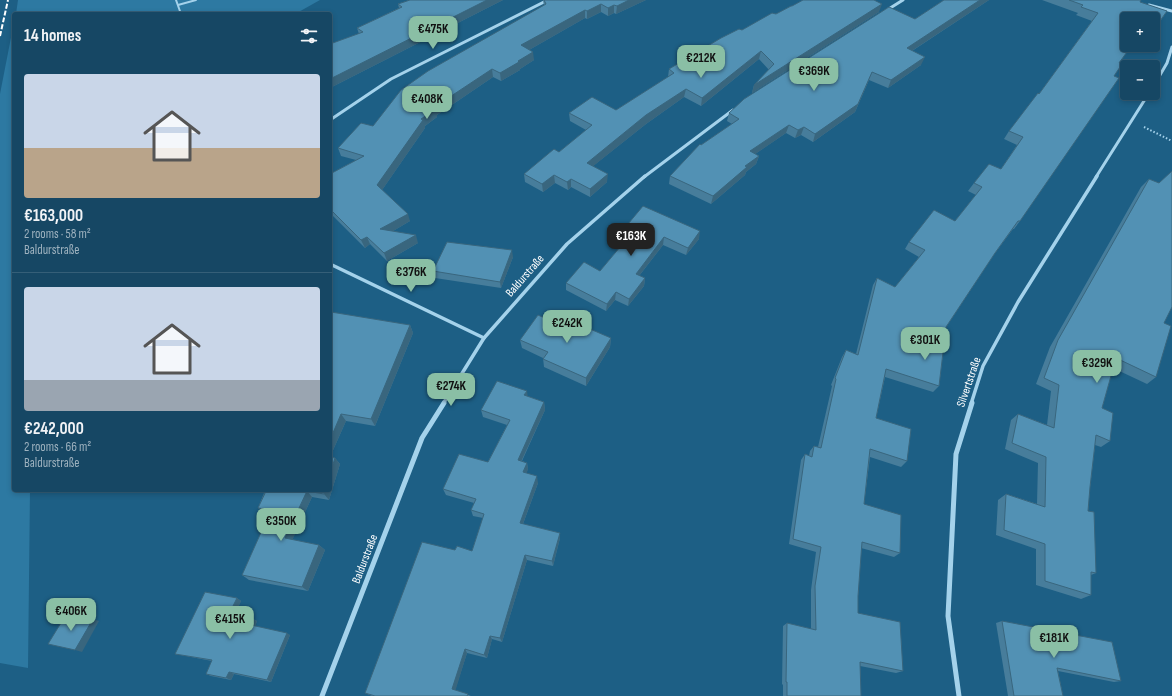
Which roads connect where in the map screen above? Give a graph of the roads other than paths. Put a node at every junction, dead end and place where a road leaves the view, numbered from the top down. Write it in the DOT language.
graph roads {
  1 [pos="176,0"];
  2 [pos="196,0"];
  3 [pos="548,0"];
  4 [pos="903,0"];
  5 [pos="1144,4"];
  6 [pos="178,5"];
  7 [pos="180,12"];
  8 [pos="1172,12"];
  9 [pos="883,13"];
  10 [pos="1172,47"];
  11 [pos="1160,75"];
  12 [pos="1145,100"];
  13 [pos="734,109"];
  14 [pos="332,119"];
  15 [pos="332,265"];
  16 [pos="484,338"];
  17 [pos="322,696"];
  18 [pos="959,696"];
  1 -- 6 [label="lane"];
  2 -- 6 [label="lane"];
  3 -- 14 [label="street"];
  4 -- 9 [label="street"];
  5 -- 8 [label="street"];
  6 -- 7 [label="lane"];
  10 -- 11 [label="street"];
  12 -- 18 [label="street, Silvertstraße"];
  13 -- 16 [label="street, Baldurstraße"];
  15 -- 16 [label="street"];
  16 -- 17 [label="street, Baldurstraße"];
}
